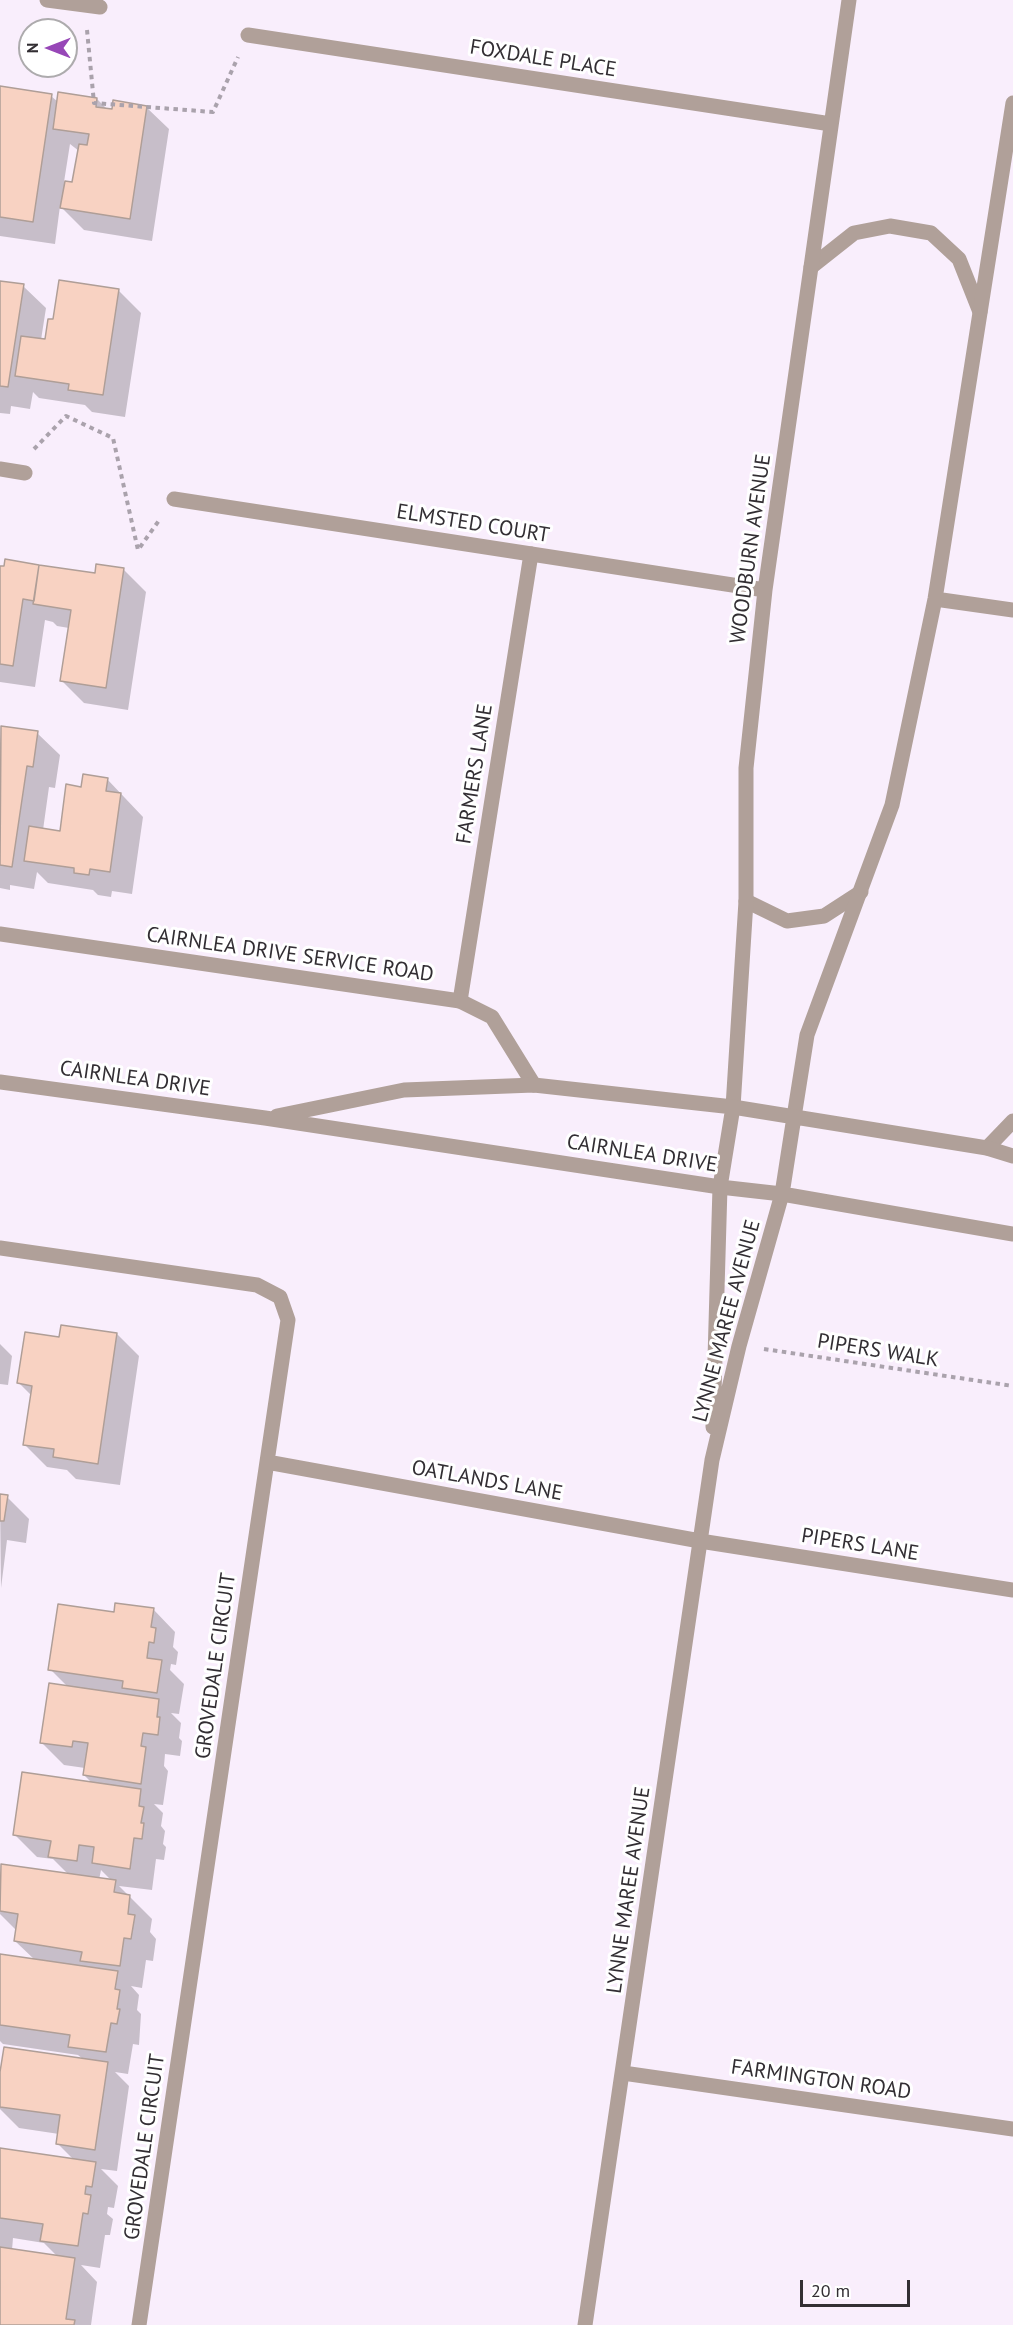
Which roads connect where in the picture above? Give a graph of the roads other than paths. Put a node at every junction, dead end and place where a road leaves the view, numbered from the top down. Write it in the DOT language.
graph roads {
  1 [pos="47,0"];
  2 [pos="849,0"];
  3 [pos="92,6"];
  4 [pos="248,35"];
  5 [pos="1013,103"];
  6 [pos="831,124"];
  7 [pos="811,267"];
  8 [pos="980,312"];
  9 [pos="174,499"];
  10 [pos="531,554"];
  11 [pos="765,590"];
  12 [pos="935,599"];
  13 [pos="1013,610"];
  14 [pos="861,892"];
  15 [pos="746,901"];
  16 [pos="0,934"];
  17 [pos="460,1001"];
  18 [pos="0,1082"];
  19 [pos="534,1084"];
  20 [pos="734,1107"];
  21 [pos="794,1117"];
  22 [pos="265,1118"];
  23 [pos="1013,1120"];
  24 [pos="987,1148"];
  25 [pos="1013,1156"];
  26 [pos="720,1187"];
  27 [pos="782,1194"];
  28 [pos="1013,1234"];
  29 [pos="0,1248"];
  30 [pos="712,1460"];
  31 [pos="267,1462"];
  32 [pos="700,1541"];
  33 [pos="1013,1590"];
  34 [pos="623,2073"];
  35 [pos="1013,2129"];
  36 [pos="139,2325"];
  37 [pos="585,2325"];
  1 -- 3 [label="street"];
  2 -- 6 [label="street, WOODBURN AVENUE"];
  4 -- 6 [label="street, FOXDALE PLACE"];
  5 -- 8 [label="street"];
  6 -- 7 [label="street, WOODBURN AVENUE"];
  7 -- 8 [label="street"];
  7 -- 11 [label="street, WOODBURN AVENUE"];
  8 -- 12 [label="street"];
  9 -- 10 [label="street, ELMSTED COURT"];
  10 -- 11 [label="street, ELMSTED COURT"];
  10 -- 17 [label="street, FARMERS LANE"];
  11 -- 15 [label="street, WOODBURN AVENUE"];
  12 -- 13 [label="street"];
  12 -- 14 [label="street"];
  14 -- 15 [label="street"];
  14 -- 21 [label="street"];
  15 -- 20 [label="street, WOODBURN AVENUE"];
  16 -- 17 [label="street, CAIRNLEA DRIVE SERVICE ROAD"];
  17 -- 19 [label="street, CAIRNLEA DRIVE SERVICE ROAD"];
  18 -- 22 [label="street, CAIRNLEA DRIVE"];
  19 -- 20 [label="street, CAIRNLEA DRIVE"];
  19 -- 22 [label="street, CAIRNLEA DRIVE"];
  20 -- 21 [label="street, CAIRNLEA DRIVE"];
  20 -- 26 [label="street, LYNNE MAREE AVENUE"];
  21 -- 24 [label="street, CAIRNLEA DRIVE"];
  21 -- 27 [label="street, LYNNE MAREE AVENUE"];
  22 -- 26 [label="street, CAIRNLEA DRIVE"];
  23 -- 24 [label="street"];
  24 -- 25 [label="street, CAIRNLEA DRIVE"];
  26 -- 27 [label="street, CAIRNLEA DRIVE"];
  26 -- 30 [label="street, LYNNE MAREE AVENUE"];
  27 -- 28 [label="street, CAIRNLEA DRIVE"];
  27 -- 30 [label="street, LYNNE MAREE AVENUE"];
  29 -- 31 [label="street, GROVEDALE CIRCUIT"];
  30 -- 32 [label="street, LYNNE MAREE AVENUE"];
  31 -- 32 [label="street, OATLANDS LANE"];
  31 -- 36 [label="street, GROVEDALE CIRCUIT"];
  32 -- 33 [label="street, PIPERS LANE"];
  32 -- 34 [label="street, LYNNE MAREE AVENUE"];
  34 -- 35 [label="street, FARMINGTON ROAD"];
  34 -- 37 [label="street, LYNNE MAREE AVENUE"];
}
